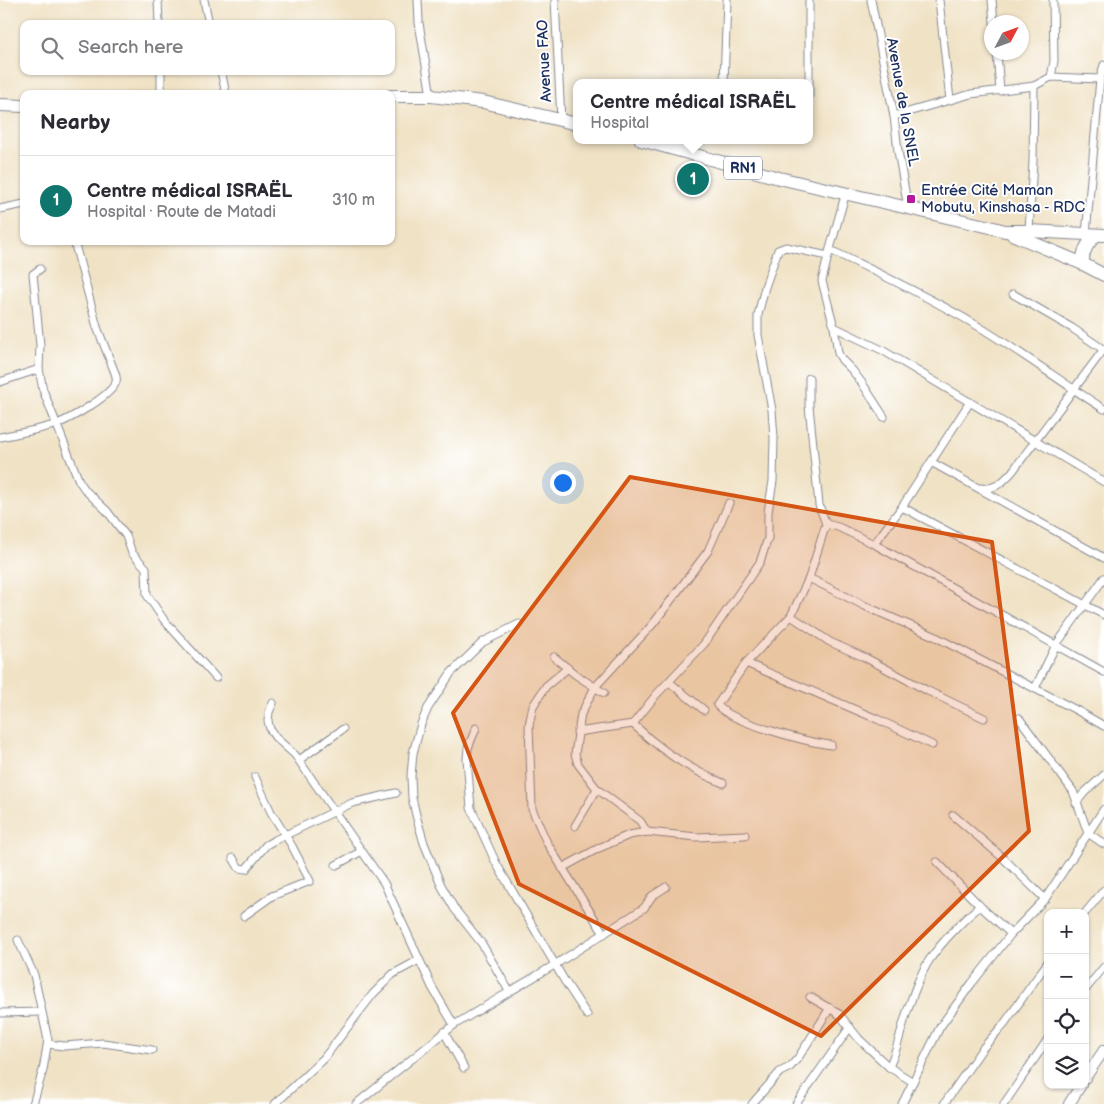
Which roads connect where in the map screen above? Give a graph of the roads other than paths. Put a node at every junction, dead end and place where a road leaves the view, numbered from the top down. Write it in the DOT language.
graph roads {
  1 [pos="158,0"];
  2 [pos="204,0"];
  3 [pos="418,0"];
  4 [pos="555,0"];
  5 [pos="727,0"];
  6 [pos="809,0"];
  7 [pos="870,0"];
  8 [pos="939,0"];
  9 [pos="992,0"];
  10 [pos="1053,0"];
  11 [pos="993,15"];
  12 [pos="159,20"];
  13 [pos="208,20"];
  14 [pos="997,60"];
  15 [pos="1104,65"];
  16 [pos="161,75"];
  17 [pos="222,75"];
  18 [pos="1051,78"];
  19 [pos="724,79"];
  20 [pos="809,79"];
  21 [pos="1100,79"];
  22 [pos="1034,86"];
  23 [pos="162,90"];
  24 [pos="225,90"];
  25 [pos="1000,91"];
  26 [pos="395,96"];
  27 [pos="431,96"];
  28 [pos="950,100"];
  29 [pos="0,105"];
  30 [pos="20,106"];
  31 [pos="894,116"];
  32 [pos="561,120"];
  33 [pos="573,123"];
  34 [pos="656,144"];
  35 [pos="846,192"];
  36 [pos="20,205"];
  37 [pos="908,208"];
  38 [pos="0,209"];
  39 [pos="1029,231"];
  40 [pos="1004,232"];
  41 [pos="1095,235"];
  42 [pos="75,245"];
  43 [pos="829,253"];
  44 [pos="1083,264"];
  45 [pos="40,269"];
  46 [pos="1104,276"];
  47 [pos="1013,294"];
  48 [pos="834,327"];
  49 [pos="1104,349"];
  50 [pos="39,369"];
  51 [pos="809,378"];
  52 [pos="0,382"];
  53 [pos="1074,388"];
  54 [pos="970,402"];
  55 [pos="1104,409"];
  56 [pos="884,417"];
  57 [pos="55,424"];
  58 [pos="0,437"];
  59 [pos="1035,442"];
  60 [pos="931,462"];
  61 [pos="1104,482"];
  62 [pos="977,488"];
  63 [pos="729,503"];
  64 [pos="902,507"];
  65 [pos="826,524"];
  66 [pos="874,544"];
  67 [pos="1104,558"];
  68 [pos="809,578"];
  69 [pos="1104,578"];
  70 [pos="1086,604"];
  71 [pos="1104,615"];
  72 [pos="791,616"];
  73 [pos="519,624"];
  74 [pos="1056,645"];
  75 [pos="554,657"];
  76 [pos="746,663"];
  77 [pos="568,668"];
  78 [pos="1104,672"];
  79 [pos="216,678"];
  80 [pos="669,682"];
  81 [pos="595,687"];
  82 [pos="1035,688"];
  83 [pos="604,693"];
  84 [pos="273,703"];
  85 [pos="704,710"];
  86 [pos="984,718"];
  87 [pos="1019,718"];
  88 [pos="633,724"];
  89 [pos="1104,726"];
  90 [pos="476,728"];
  91 [pos="343,729"];
  92 [pos="577,732"];
  93 [pos="831,745"];
  94 [pos="932,745"];
  95 [pos="299,760"];
  96 [pos="1104,775"];
  97 [pos="256,777"];
  98 [pos="723,783"];
  99 [pos="596,788"];
  100 [pos="396,793"];
  101 [pos="1076,803"];
  102 [pos="1104,809"];
  103 [pos="335,810"];
  104 [pos="953,815"];
  105 [pos="575,826"];
  106 [pos="647,832"];
  107 [pos="1088,833"];
  108 [pos="285,835"];
  109 [pos="745,835"];
  110 [pos="1104,844"];
  111 [pos="362,850"];
  112 [pos="233,858"];
  113 [pos="937,862"];
  114 [pos="336,865"];
  115 [pos="562,868"];
  116 [pos="666,887"];
  117 [pos="1104,890"];
  118 [pos="1044,899"];
  119 [pos="980,906"];
  120 [pos="1088,909"];
  121 [pos="244,916"];
  122 [pos="604,934"];
  123 [pos="1011,934"];
  124 [pos="18,940"];
  125 [pos="419,960"];
  126 [pos="556,964"];
  127 [pos="1104,967"];
  128 [pos="1044,968"];
  129 [pos="1089,985"];
  130 [pos="509,991"];
  131 [pos="810,997"];
  132 [pos="830,1008"];
  133 [pos="41,1012"];
  134 [pos="0,1013"];
  135 [pos="587,1015"];
  136 [pos="454,1025"];
  137 [pos="850,1027"];
  138 [pos="444,1032"];
  139 [pos="48,1044"];
  140 [pos="1045,1044"];
  141 [pos="152,1050"];
  142 [pos="1104,1050"];
  143 [pos="889,1067"];
  144 [pos="464,1068"];
  145 [pos="1089,1072"];
  146 [pos="913,1082"];
  147 [pos="1078,1089"];
  148 [pos="33,1104"];
  149 [pos="274,1104"];
  150 [pos="356,1104"];
  151 [pos="752,1104"];
  152 [pos="796,1104"];
  153 [pos="902,1104"];
  154 [pos="944,1104"];
  155 [pos="1004,1104"];
  156 [pos="1069,1104"];
  1 -- 12 [label="street"];
  2 -- 13 [label="street"];
  3 -- 27 [label="street"];
  4 -- 32 [label="street, Avenue FAO"];
  5 -- 19 [label="street"];
  6 -- 20 [label="street"];
  7 -- 31 [label="street, Avenue de la SNEL"];
  8 -- 28 [label="street"];
  9 -- 11 [label="street"];
  10 -- 18 [label="street"];
  14 -- 25 [label="street"];
  15 -- 21 [label="street"];
  16 -- 23 [label="street"];
  17 -- 24 [label="street"];
  18 -- 21 [label="street"];
  18 -- 22 [label="street"];
  21 -- 41 [label="street"];
  22 -- 25 [label="street"];
  22 -- 39 [label="street"];
  25 -- 28 [label="street"];
  26 -- 27 [label="highway"];
  27 -- 32 [label="highway"];
  28 -- 31 [label="street"];
  29 -- 30 [label="highway"];
  31 -- 37 [label="street, Avenue de la SNEL"];
  32 -- 33 [label="highway"];
  34 -- 35 [label="highway, RN1"];
  35 -- 37 [label="highway, RN1"];
  35 -- 43 [label="street"];
  36 -- 38 [label="street"];
  37 -- 40 [label="highway, RN1"];
  39 -- 40 [label="highway"];
  39 -- 41 [label="highway"];
  40 -- 44 [label="highway, RN1"];
  41 -- 44 [label="highway"];
  42 -- 57 [label="street"];
  43 -- 48 [label="street"];
  43 -- 53 [label="street"];
  43 -- 80 [label="street"];
  44 -- 46 [label="highway, RN1"];
  45 -- 50 [label="street"];
  47 -- 49 [label="street"];
  48 -- 54 [label="street"];
  48 -- 56 [label="street"];
  49 -- 53 [label="street"];
  50 -- 52 [label="street"];
  50 -- 57 [label="street"];
  51 -- 65 [label="street"];
  53 -- 55 [label="street"];
  53 -- 59 [label="street"];
  54 -- 59 [label="street"];
  54 -- 60 [label="street"];
  57 -- 58 [label="street"];
  57 -- 79 [label="street"];
  59 -- 61 [label="street"];
  59 -- 62 [label="street"];
  60 -- 62 [label="street"];
  60 -- 64 [label="street"];
  62 -- 67 [label="street"];
  63 -- 81 [label="street"];
  64 -- 66 [label="street"];
  64 -- 70 [label="street"];
  65 -- 66 [label="street"];
  65 -- 68 [label="street"];
  66 -- 74 [label="street"];
  68 -- 72 [label="street"];
  68 -- 82 [label="street"];
  69 -- 70 [label="street"];
  70 -- 71 [label="street"];
  70 -- 74 [label="street"];
  72 -- 76 [label="street"];
  72 -- 86 [label="street"];
  73 -- 130 [label="street"];
  74 -- 78 [label="street"];
  74 -- 82 [label="street"];
  75 -- 77 [label="street"];
  76 -- 93 [label="street"];
  76 -- 94 [label="street"];
  77 -- 81 [label="street"];
  77 -- 115 [label="street"];
  80 -- 85 [label="street"];
  80 -- 88 [label="street"];
  81 -- 83 [label="street"];
  81 -- 92 [label="street"];
  82 -- 89 [label="street"];
  84 -- 95 [label="street"];
  87 -- 101 [label="street"];
  88 -- 92 [label="street"];
  88 -- 98 [label="street"];
  90 -- 126 [label="street"];
  91 -- 95 [label="street"];
  92 -- 99 [label="street"];
  95 -- 103 [label="street"];
  96 -- 101 [label="street"];
  97 -- 108 [label="street"];
  99 -- 105 [label="street"];
  99 -- 106 [label="street"];
  100 -- 103 [label="street"];
  101 -- 107 [label="street"];
  102 -- 107 [label="street"];
  103 -- 108 [label="street"];
  103 -- 111 [label="street"];
  104 -- 118 [label="street"];
  106 -- 109 [label="street"];
  106 -- 115 [label="street"];
  107 -- 110 [label="street"];
  107 -- 118 [label="street"];
  108 -- 112 [label="street"];
  108 -- 121 [label="street"];
  111 -- 114 [label="street"];
  111 -- 125 [label="street"];
  113 -- 119 [label="street"];
  115 -- 122 [label="street"];
  116 -- 122 [label="street"];
  117 -- 120 [label="street"];
  118 -- 123 [label="street"];
  119 -- 123 [label="street"];
  119 -- 143 [label="street"];
  122 -- 126 [label="street"];
  123 -- 146 [label="street"];
  124 -- 133 [label="street"];
  125 -- 136 [label="street"];
  125 -- 149 [label="street"];
  126 -- 130 [label="street"];
  126 -- 135 [label="street"];
  127 -- 129 [label="street"];
  128 -- 154 [label="street"];
  130 -- 136 [label="street"];
  131 -- 132 [label="street"];
  132 -- 137 [label="street"];
  132 -- 151 [label="street"];
  133 -- 134 [label="street"];
  133 -- 139 [label="street"];
  136 -- 138 [label="street"];
  137 -- 143 [label="street"];
  137 -- 152 [label="street"];
  138 -- 144 [label="street"];
  138 -- 150 [label="street"];
  139 -- 141 [label="street"];
  139 -- 148 [label="street"];
  140 -- 155 [label="street"];
  142 -- 145 [label="street"];
  143 -- 146 [label="street"];
  146 -- 153 [label="street"];
  147 -- 156 [label="street"];
}
